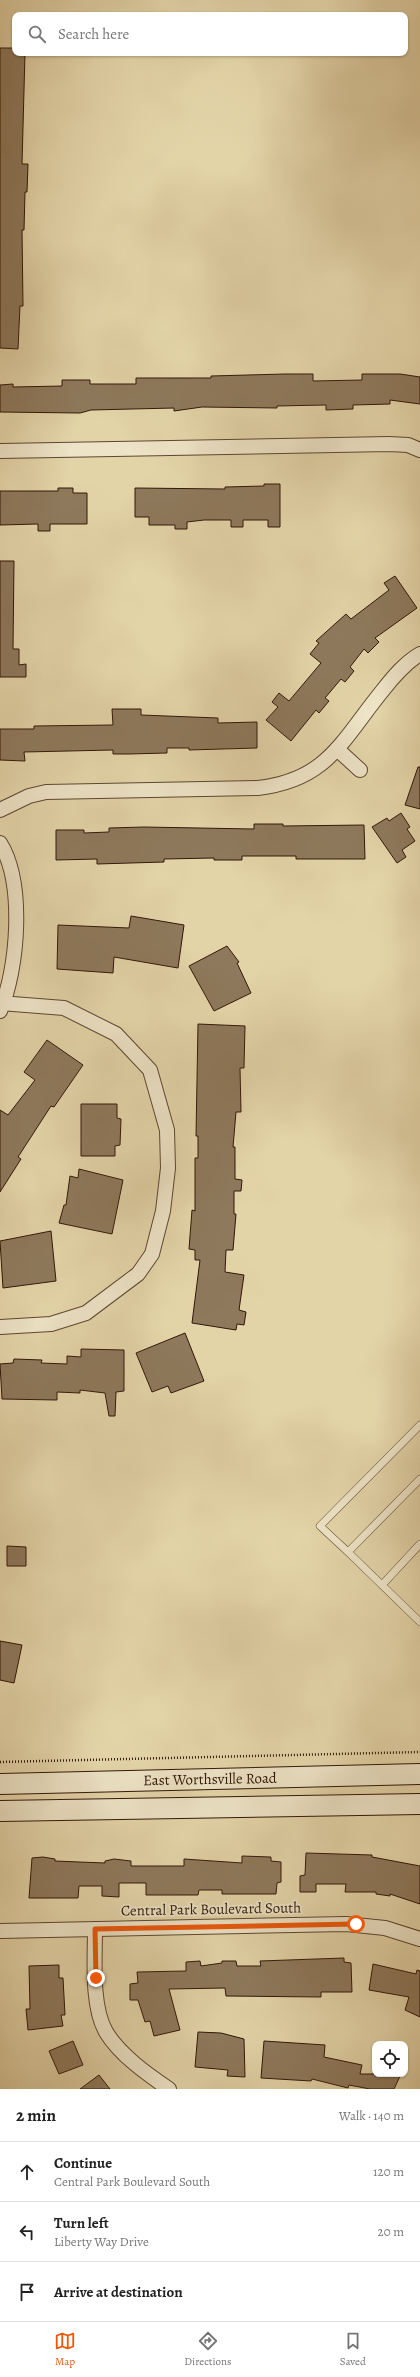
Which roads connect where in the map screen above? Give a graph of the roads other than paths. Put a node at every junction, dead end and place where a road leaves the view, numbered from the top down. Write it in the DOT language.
graph roads {
  1 [pos="420,450"];
  2 [pos="0,451"];
  3 [pos="420,654"];
  4 [pos="337,749"];
  5 [pos="360,770"];
  6 [pos="0,810"];
  7 [pos="0,843"];
  8 [pos="1,1006"];
  9 [pos="0,1326"];
  10 [pos="420,1425"];
  11 [pos="420,1479"];
  12 [pos="420,1544"];
  13 [pos="348,1552"];
  14 [pos="382,1585"];
  15 [pos="420,1622"];
  16 [pos="420,1774"];
  17 [pos="0,1784"];
  18 [pos="420,1804"];
  19 [pos="0,1811"];
  20 [pos="95,1929"];
  21 [pos="0,1931"];
  22 [pos="420,1939"];
  23 [pos="169,2089"];
  1 -- 2 [label="street"];
  3 -- 4 [label="street"];
  4 -- 5 [label="street"];
  4 -- 6 [label="street"];
  7 -- 8 [label="street"];
  8 -- 9 [label="street"];
  10 -- 13 [label="lane"];
  11 -- 13 [label="lane"];
  12 -- 14 [label="lane"];
  13 -- 14 [label="lane"];
  14 -- 15 [label="lane"];
  16 -- 17 [label="main road, East Worthsville Road"];
  18 -- 19 [label="main road, East Worthsville Road"];
  20 -- 21 [label="street, Central Park Boulevard South"];
  20 -- 22 [label="street, Central Park Boulevard South"];
  20 -- 23 [label="street"];
}
